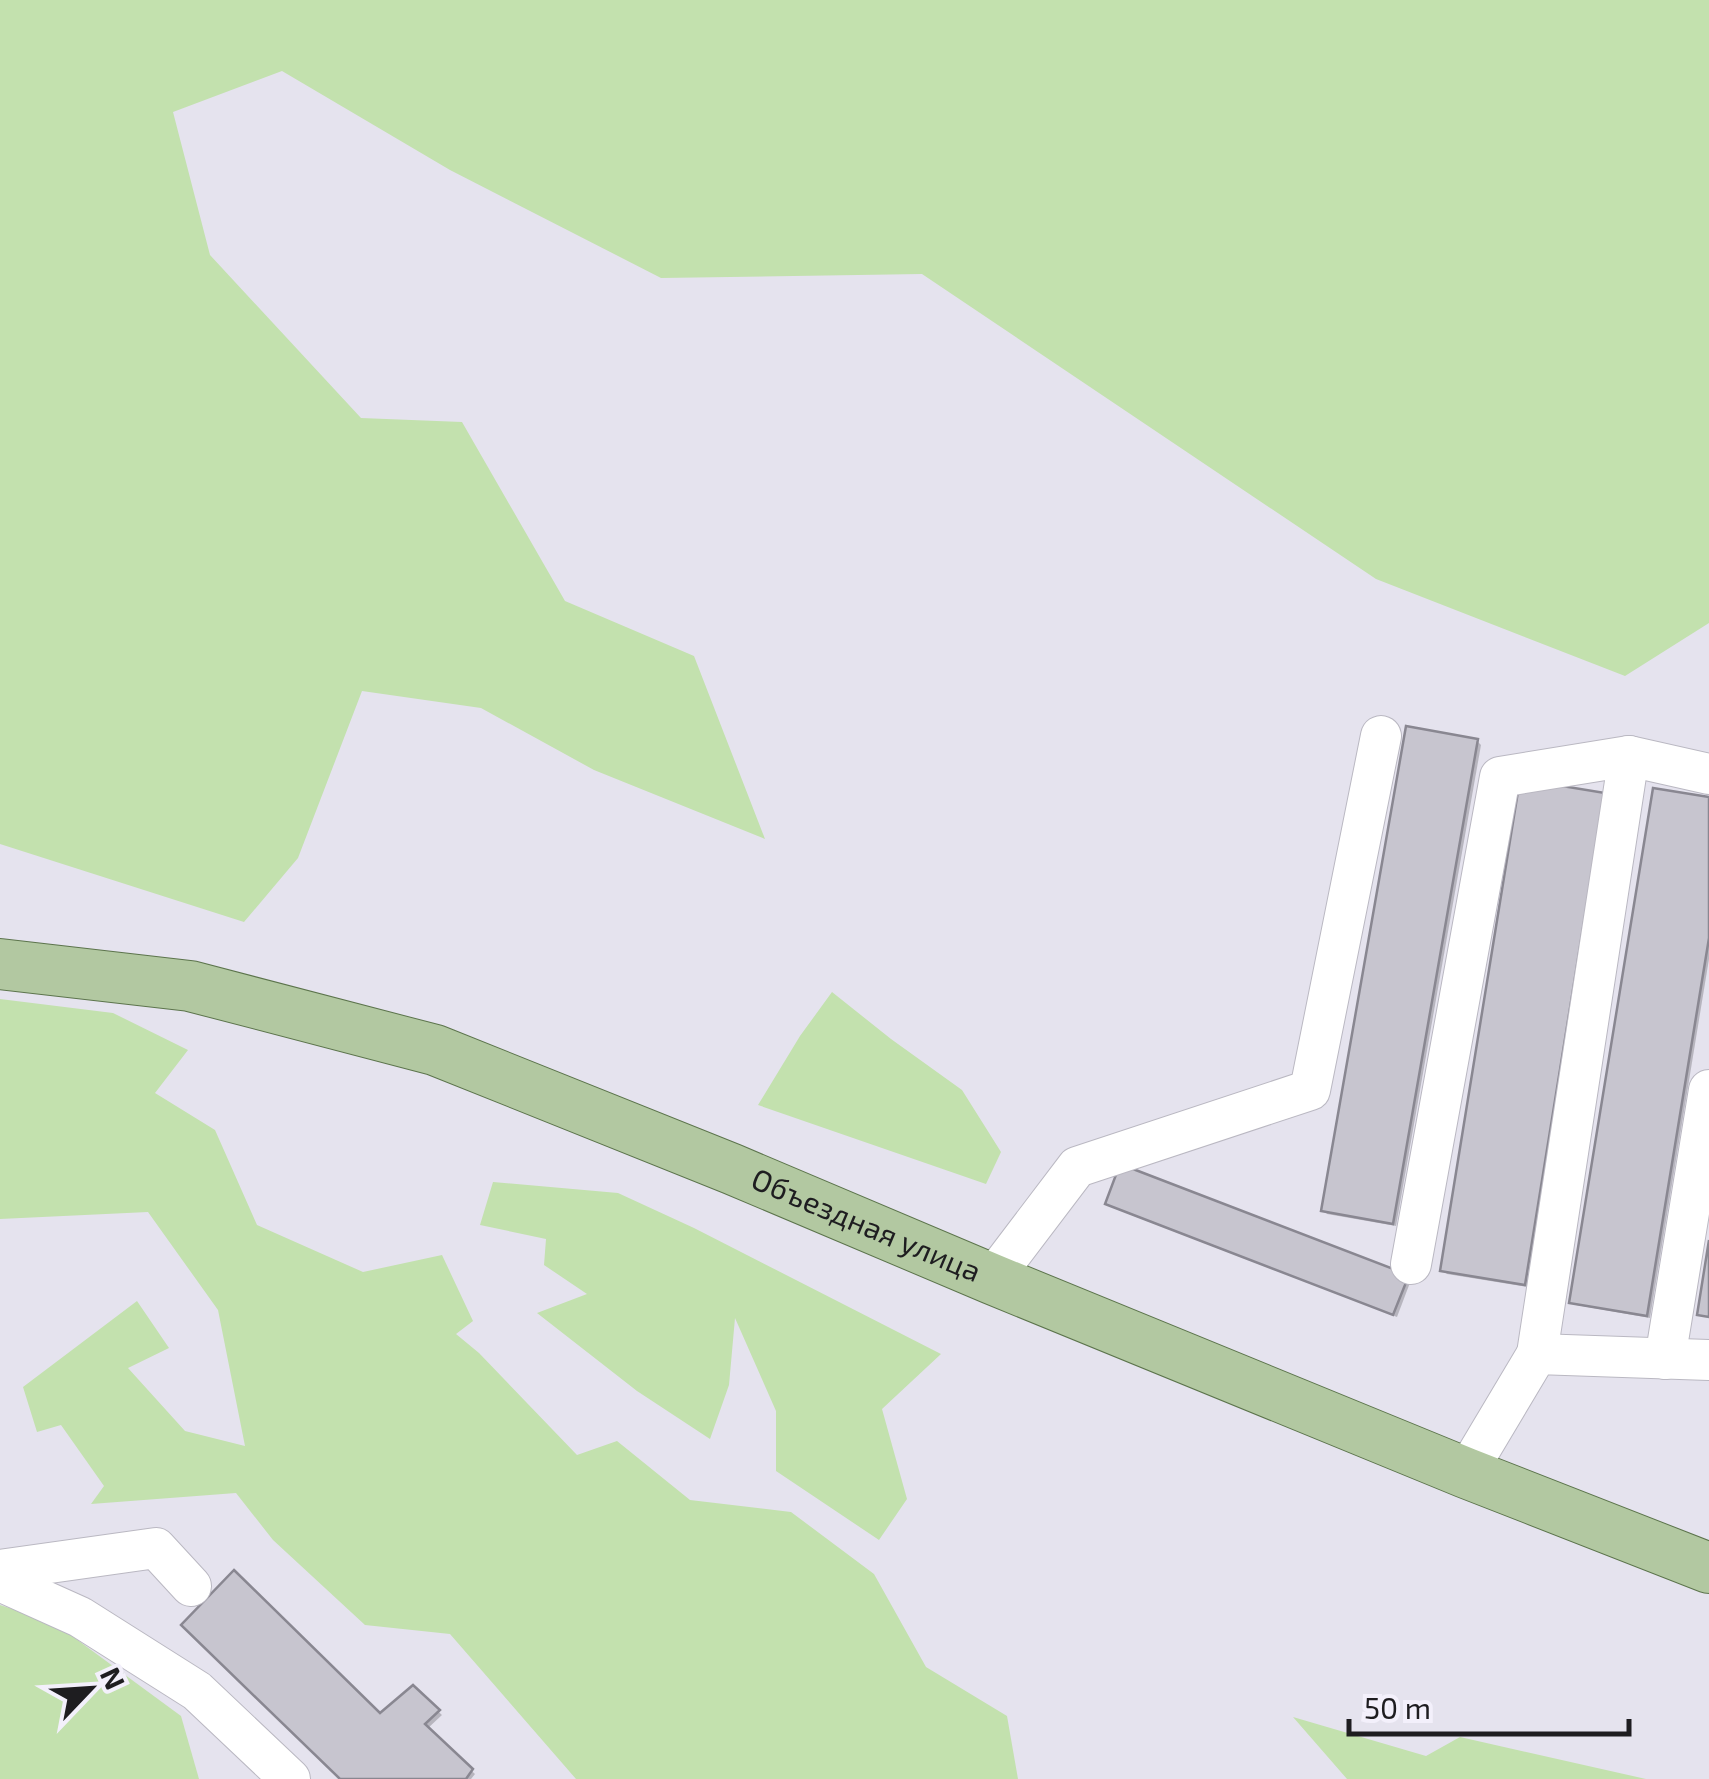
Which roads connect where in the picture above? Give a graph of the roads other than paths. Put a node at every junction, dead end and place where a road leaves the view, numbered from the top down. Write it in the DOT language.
graph roads {
  1 [pos="1381,736"];
  2 [pos="1629,756"];
  3 [pos="1709,774"];
  4 [pos="0,964"];
  5 [pos="1709,1090"];
  6 [pos="1411,1264"];
  7 [pos="992,1279"];
  8 [pos="1537,1354"];
  9 [pos="1665,1358"];
  10 [pos="1709,1360"];
  11 [pos="1466,1473"];
  12 [pos="1709,1568"];
  13 [pos="0,1570"];
  14 [pos="0,1581"];
  15 [pos="192,1586"];
  16 [pos="290,1779"];
  1 -- 7 [label="lane"];
  2 -- 3 [label="lane"];
  2 -- 6 [label="lane"];
  2 -- 8 [label="lane"];
  4 -- 7 [label="main road, Объездная улица"];
  5 -- 9 [label="lane"];
  7 -- 11 [label="main road, Объездная улица"];
  8 -- 9 [label="lane"];
  8 -- 11 [label="lane"];
  9 -- 10 [label="lane"];
  11 -- 12 [label="main road, Объездная улица"];
  13 -- 15 [label="lane"];
  14 -- 16 [label="lane"];
}
